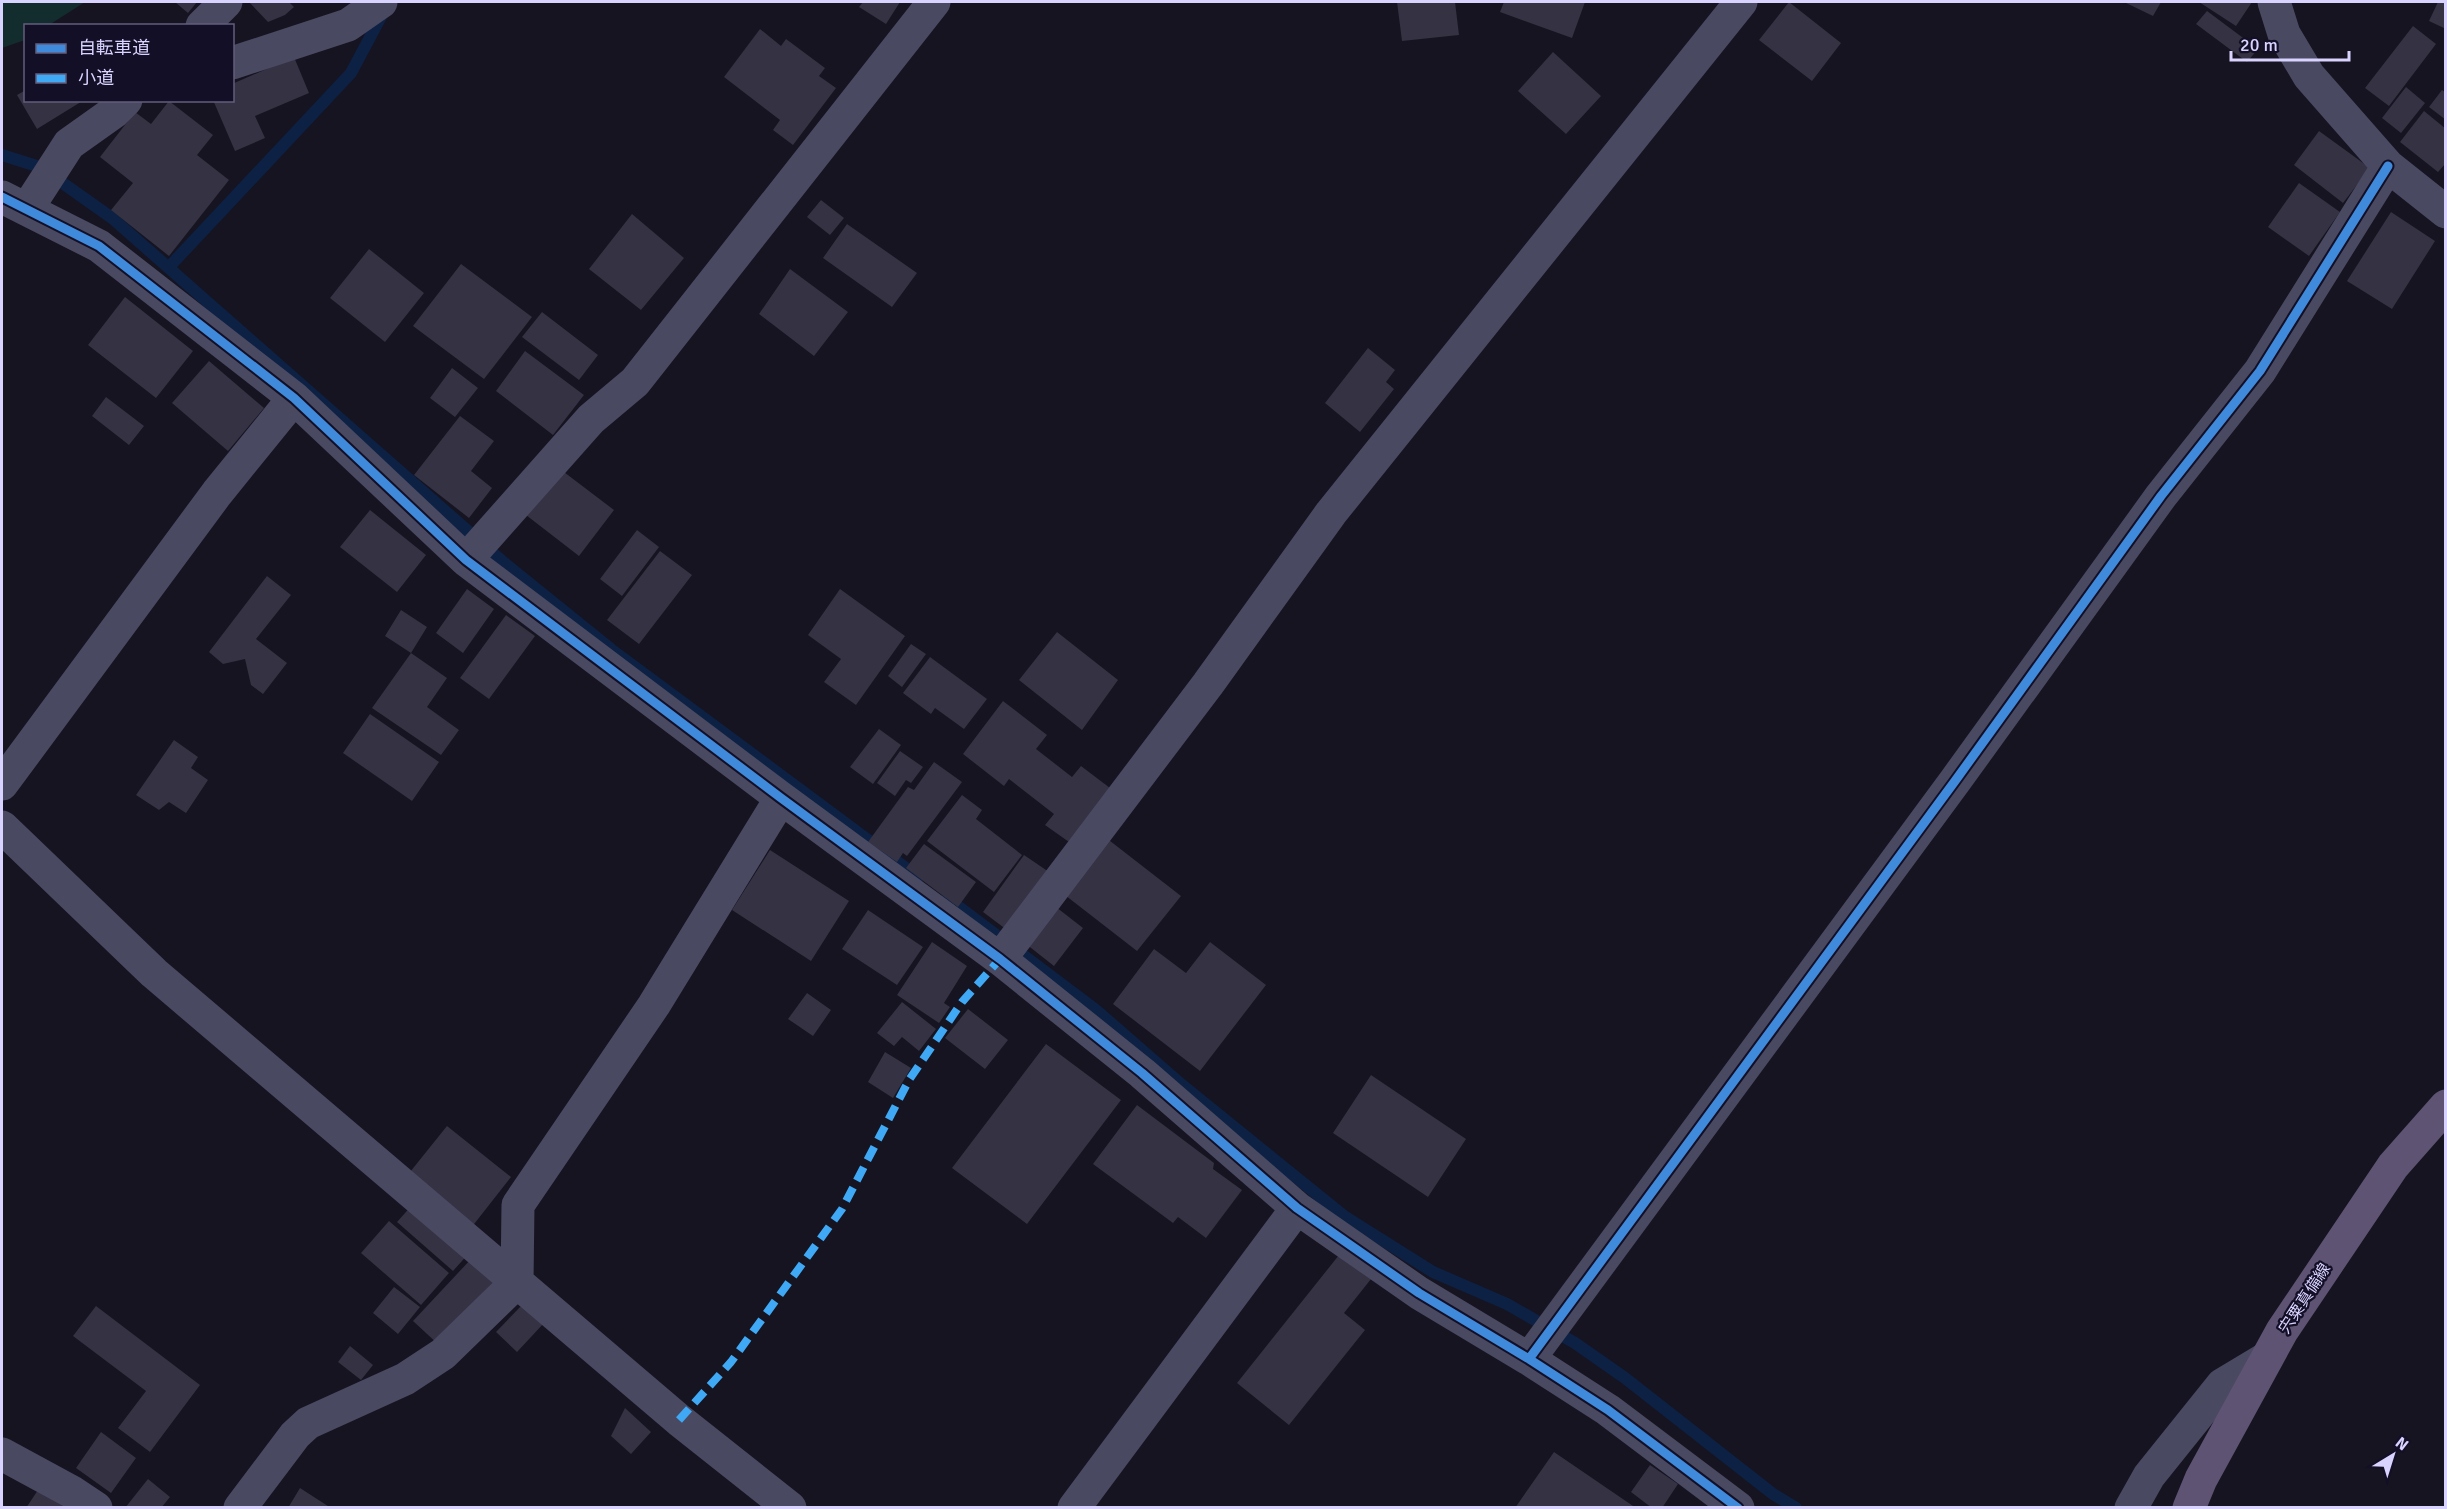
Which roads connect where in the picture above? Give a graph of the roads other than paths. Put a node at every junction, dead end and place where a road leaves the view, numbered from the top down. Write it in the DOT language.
graph roads {
  1 [pos="226,2"];
  2 [pos="381,2"];
  3 [pos="934,2"];
  4 [pos="1741,2"];
  5 [pos="2274,2"];
  6 [pos="203,24"];
  7 [pos="234,62"];
  8 [pos="128,104"];
  9 [pos="2388,166"];
  10 [pos="14,203"];
  11 [pos="2445,213"];
  12 [pos="294,398"];
  13 [pos="465,560"];
  14 [pos="2,784"];
  15 [pos="781,798"];
  16 [pos="2,827"];
  17 [pos="1000,959"];
  18 [pos="2445,1106"];
  19 [pos="1297,1208"];
  20 [pos="517,1282"];
  21 [pos="2267,1358"];
  22 [pos="1529,1359"];
  23 [pos="2,1454"];
  24 [pos="96,1508"];
  25 [pos="240,1508"];
  26 [pos="790,1508"];
  27 [pos="1074,1508"];
  28 [pos="1737,1508"];
  29 [pos="2131,1508"];
  30 [pos="2189,1508"];
  1 -- 6 [label="street"];
  2 -- 7 [label="street"];
  3 -- 13 [label="street"];
  4 -- 17 [label="street"];
  5 -- 9 [label="street"];
  8 -- 10 [label="street"];
  9 -- 11 [label="street"];
  9 -- 22 [label="street"];
  10 -- 12 [label="street"];
  12 -- 13 [label="street"];
  12 -- 14 [label="street"];
  13 -- 15 [label="street"];
  15 -- 17 [label="street"];
  15 -- 20 [label="street"];
  16 -- 20 [label="street"];
  17 -- 19 [label="street"];
  18 -- 21 [label="main road, 宍粟真備線"];
  19 -- 22 [label="street"];
  19 -- 27 [label="street"];
  20 -- 25 [label="street"];
  20 -- 26 [label="street"];
  21 -- 29 [label="street"];
  21 -- 30 [label="main road, 宍粟真備線"];
  22 -- 28 [label="street"];
  23 -- 24 [label="street"];
}
